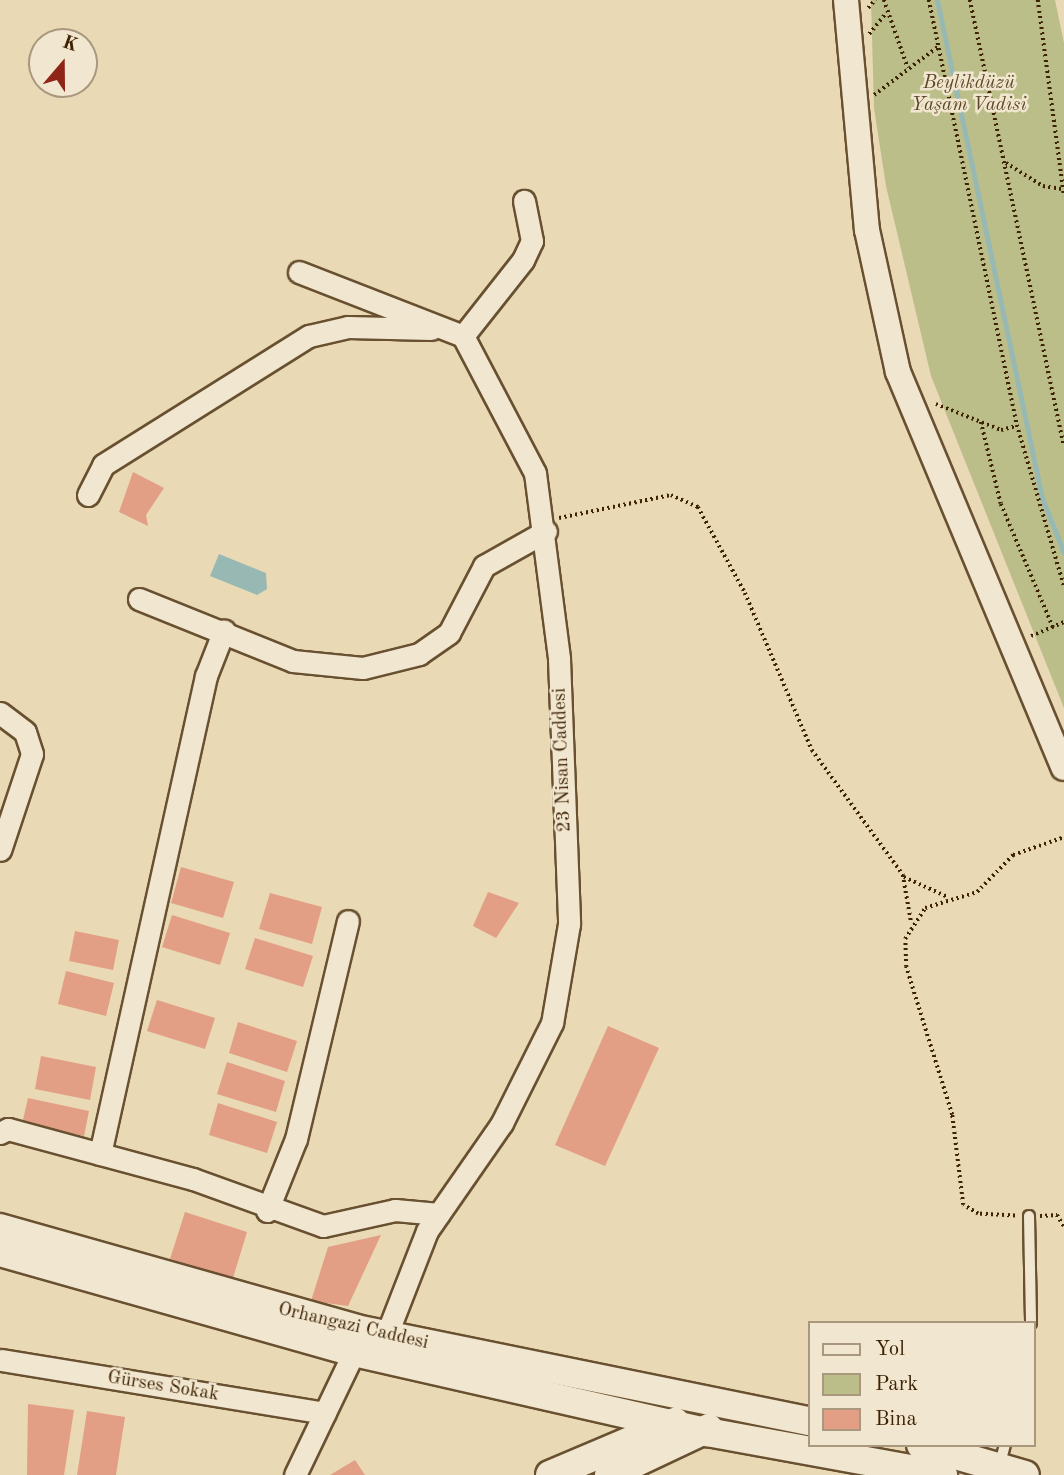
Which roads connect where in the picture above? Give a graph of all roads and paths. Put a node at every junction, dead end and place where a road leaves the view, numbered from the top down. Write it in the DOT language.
graph roads {
  1 [pos="875,0"];
  2 [pos="884,0"];
  3 [pos="929,0"];
  4 [pos="970,0"];
  5 [pos="1038,0"];
  6 [pos="855,6"];
  7 [pos="886,13"];
  8 [pos="865,38"];
  9 [pos="939,46"];
  10 [pos="908,68"];
  11 [pos="883,91"];
  12 [pos="1004,158"];
  13 [pos="1062,189"];
  14 [pos="1064,196"];
  15 [pos="524,201"];
  16 [pos="299,272"];
  17 [pos="455,333"];
  18 [pos="936,404"];
  19 [pos="981,422"];
  20 [pos="1017,425"];
  21 [pos="1064,446"];
  22 [pos="88,495"];
  23 [pos="545,523"];
  24 [pos="1064,586"];
  25 [pos="139,600"];
  26 [pos="1064,622"];
  27 [pos="1053,627"];
  28 [pos="224,630"];
  29 [pos="1031,636"];
  30 [pos="0,713"];
  31 [pos="1064,768"];
  32 [pos="1064,837"];
  33 [pos="0,850"];
  34 [pos="903,876"];
  35 [pos="951,898"];
  36 [pos="348,921"];
  37 [pos="911,921"];
  38 [pos="0,1133"];
  39 [pos="100,1154"];
  40 [pos="267,1211"];
  41 [pos="439,1214"];
  42 [pos="1029,1216"];
  43 [pos="1064,1226"];
  44 [pos="0,1228"];
  45 [pos="0,1252"];
  46 [pos="1031,1321"];
  47 [pos="386,1336"];
  48 [pos="354,1352"];
  49 [pos="1,1360"];
  50 [pos="711,1402"];
  51 [pos="592,1405"];
  52 [pos="325,1413"];
  53 [pos="808,1421"];
  54 [pos="672,1424"];
  55 [pos="707,1432"];
  56 [pos="931,1447"];
  57 [pos="1010,1463"];
  58 [pos="599,1466"];
  59 [pos="295,1475"];
  60 [pos="550,1475"];
  61 [pos="943,1475"];
  1 -- 6 [label="path"];
  2 -- 7 [label="path"];
  3 -- 9 [label="path"];
  4 -- 12 [label="path"];
  5 -- 13 [label="path"];
  6 -- 31 [label="street"];
  7 -- 8 [label="path"];
  7 -- 10 [label="path"];
  9 -- 10 [label="path"];
  9 -- 20 [label="path"];
  10 -- 11 [label="path"];
  12 -- 13 [label="path"];
  12 -- 21 [label="path"];
  13 -- 14 [label="path"];
  15 -- 17 [label="street"];
  16 -- 17 [label="street"];
  17 -- 22 [label="street"];
  17 -- 23 [label="street, 23 Nisan Caddesi"];
  18 -- 19 [label="path"];
  19 -- 20 [label="path"];
  19 -- 27 [label="path"];
  20 -- 24 [label="path"];
  23 -- 28 [label="street"];
  23 -- 34 [label="path"];
  23 -- 41 [label="street, 23 Nisan Caddesi"];
  25 -- 28 [label="street"];
  26 -- 27 [label="path"];
  27 -- 29 [label="path"];
  28 -- 39 [label="street"];
  30 -- 33 [label="street"];
  32 -- 35 [label="path"];
  34 -- 35 [label="path"];
  34 -- 37 [label="path"];
  35 -- 37 [label="path"];
  36 -- 40 [label="street"];
  37 -- 42 [label="path"];
  38 -- 39 [label="street"];
  39 -- 40 [label="street"];
  40 -- 41 [label="street"];
  41 -- 47 [label="street, 23 Nisan Caddesi"];
  42 -- 43 [label="path"];
  42 -- 46 [label="lane"];
  44 -- 47 [label="main road, Orhangazi Caddesi"];
  45 -- 48 [label="main road, Orhangazi Caddesi"];
  47 -- 50 [label="main road, Orhangazi Caddesi"];
  48 -- 51 [label="main road, Orhangazi Caddesi"];
  48 -- 52 [label="street"];
  49 -- 52 [label="street, Gürses Sokak"];
  50 -- 53 [label="main road, Orhangazi Caddesi"];
  50 -- 54 [label="main road"];
  50 -- 55 [label="main road"];
  51 -- 54 [label="main road, Orhangazi Caddesi"];
  51 -- 58 [label="main road"];
  52 -- 59 [label="street"];
  54 -- 55 [label="main road, Orhangazi Caddesi"];
  54 -- 58 [label="main road"];
  55 -- 58 [label="main road"];
  55 -- 61 [label="main road, Orhangazi Caddesi"];
  56 -- 57 [label="main road"];
  58 -- 60 [label="main road"];
}
